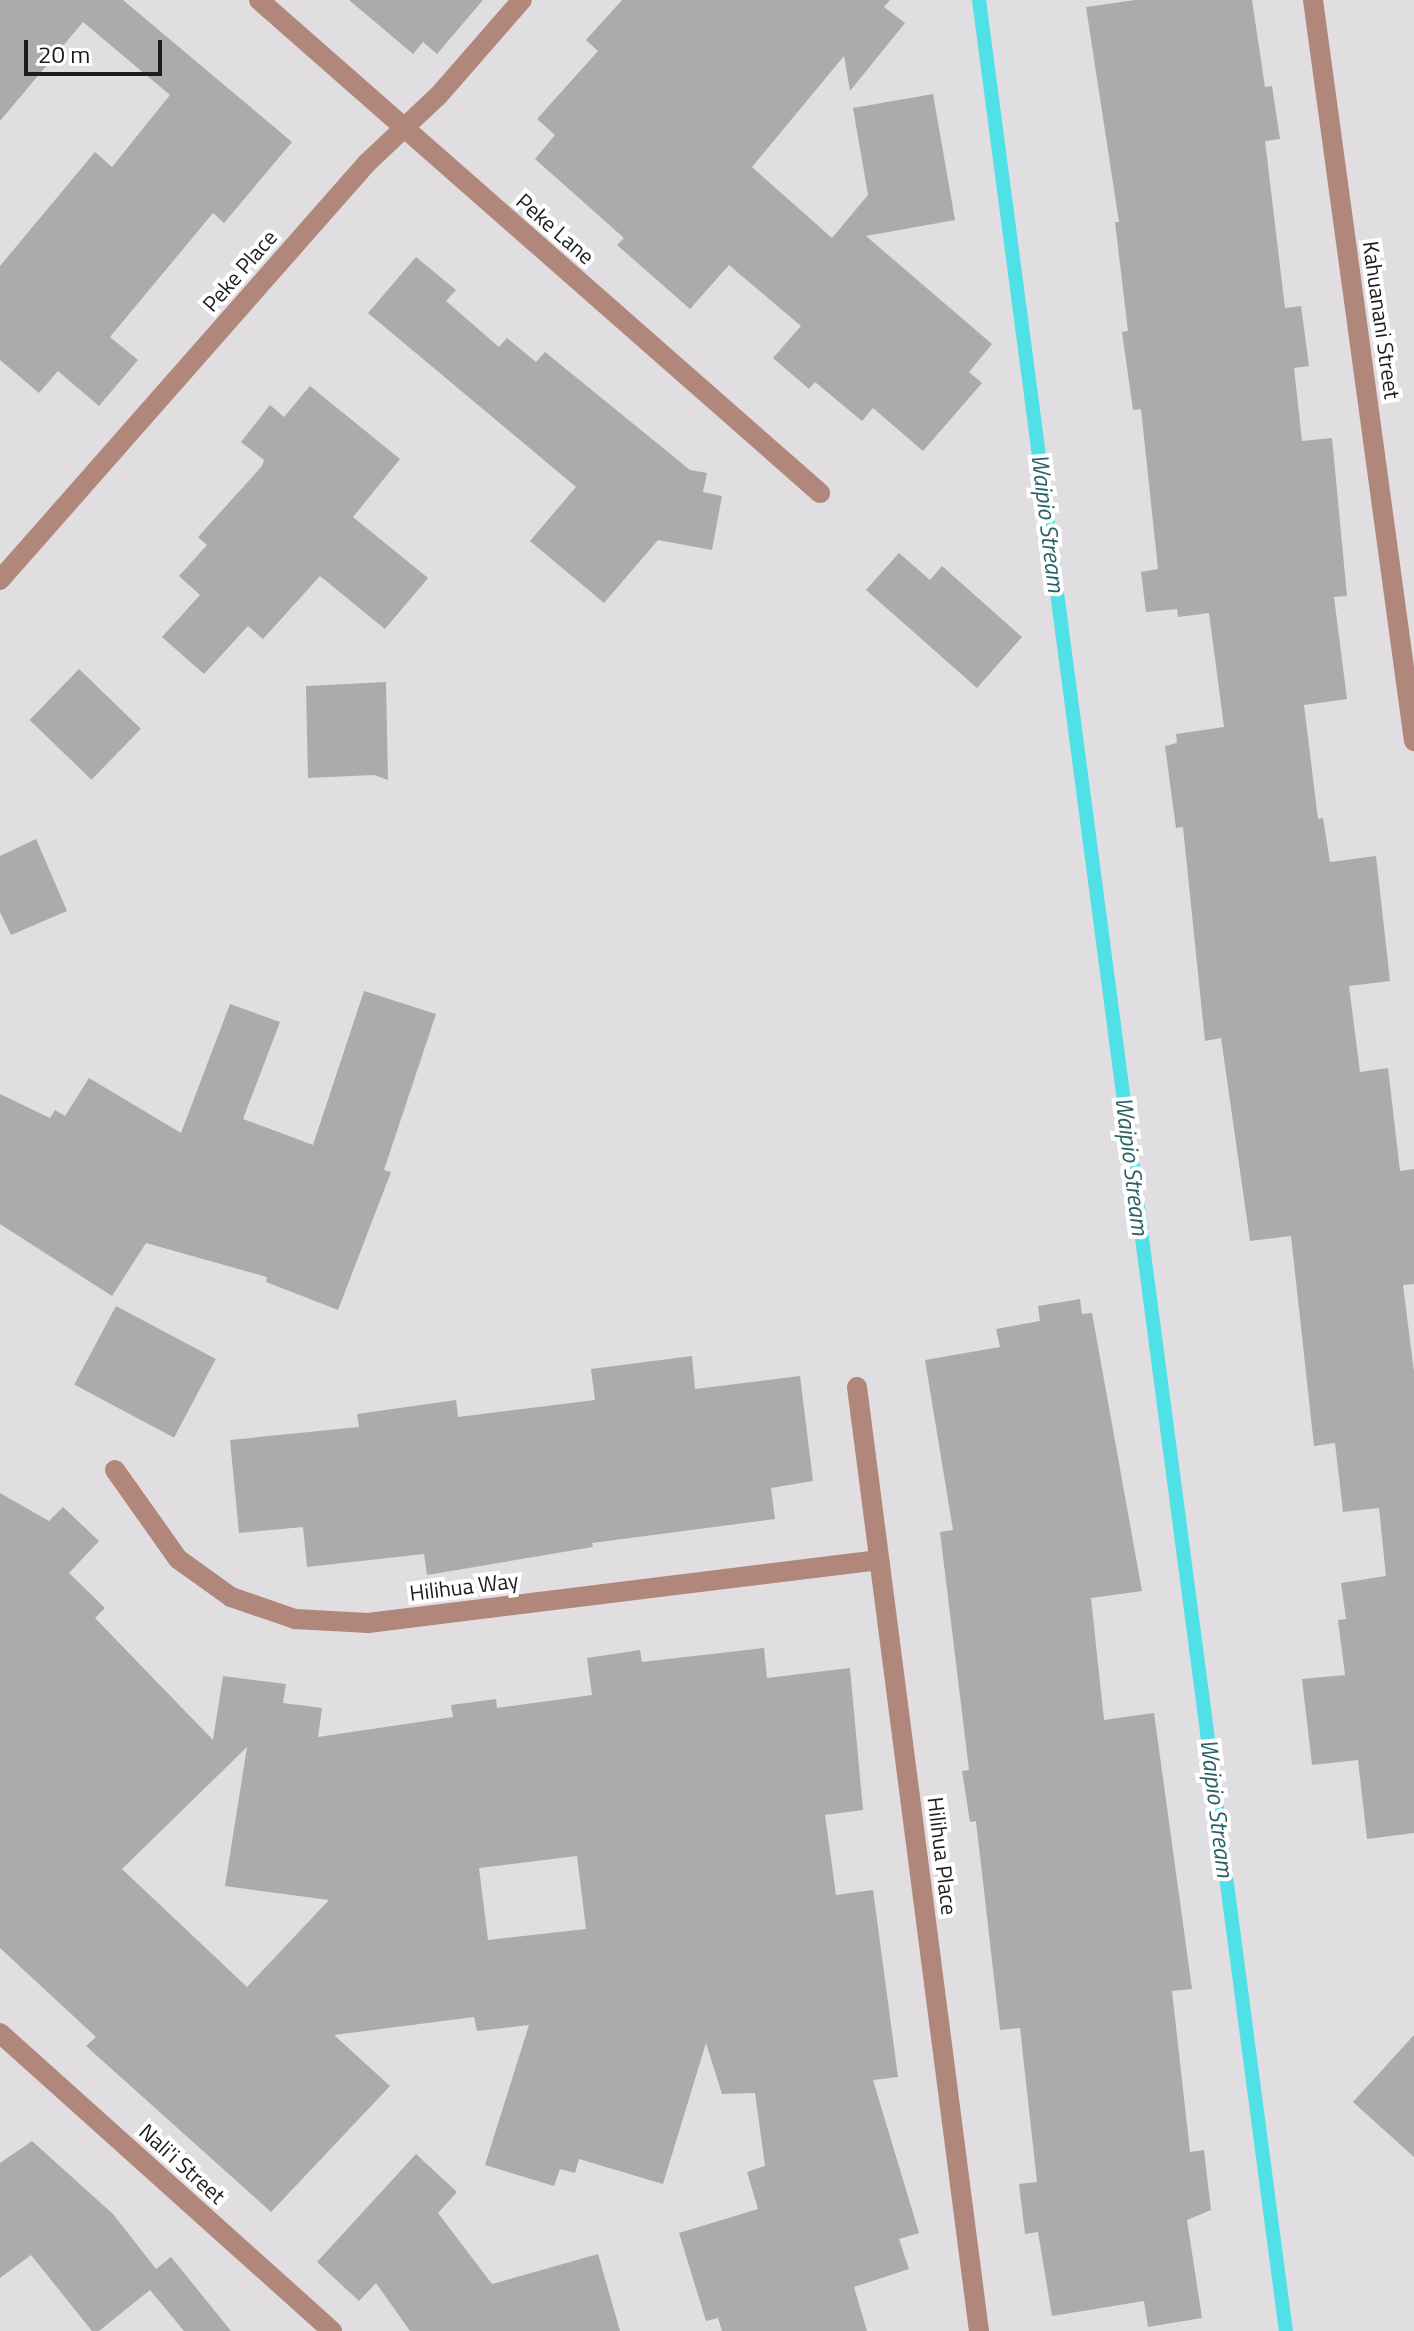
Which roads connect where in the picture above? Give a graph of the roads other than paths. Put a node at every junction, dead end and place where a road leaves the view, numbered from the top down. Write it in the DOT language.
graph roads {
  1 [pos="259,0"];
  2 [pos="522,0"];
  3 [pos="1313,0"];
  4 [pos="404,128"];
  5 [pos="820,493"];
  6 [pos="0,580"];
  7 [pos="1414,741"];
  8 [pos="857,1387"];
  9 [pos="115,1470"];
  10 [pos="879,1560"];
  11 [pos="1,2037"];
  12 [pos="332,2331"];
  13 [pos="979,2331"];
  1 -- 4 [label="street, Peke Lane"];
  2 -- 4 [label="street, Peke Place"];
  3 -- 7 [label="street, Kahuanani Street"];
  4 -- 5 [label="street, Peke Lane"];
  4 -- 6 [label="street, Peke Place"];
  8 -- 10 [label="street, Hilihua Place"];
  9 -- 10 [label="street, Hilihua Way"];
  10 -- 13 [label="street, Hilihua Place"];
  11 -- 12 [label="street, Nali'i Street"];
}
